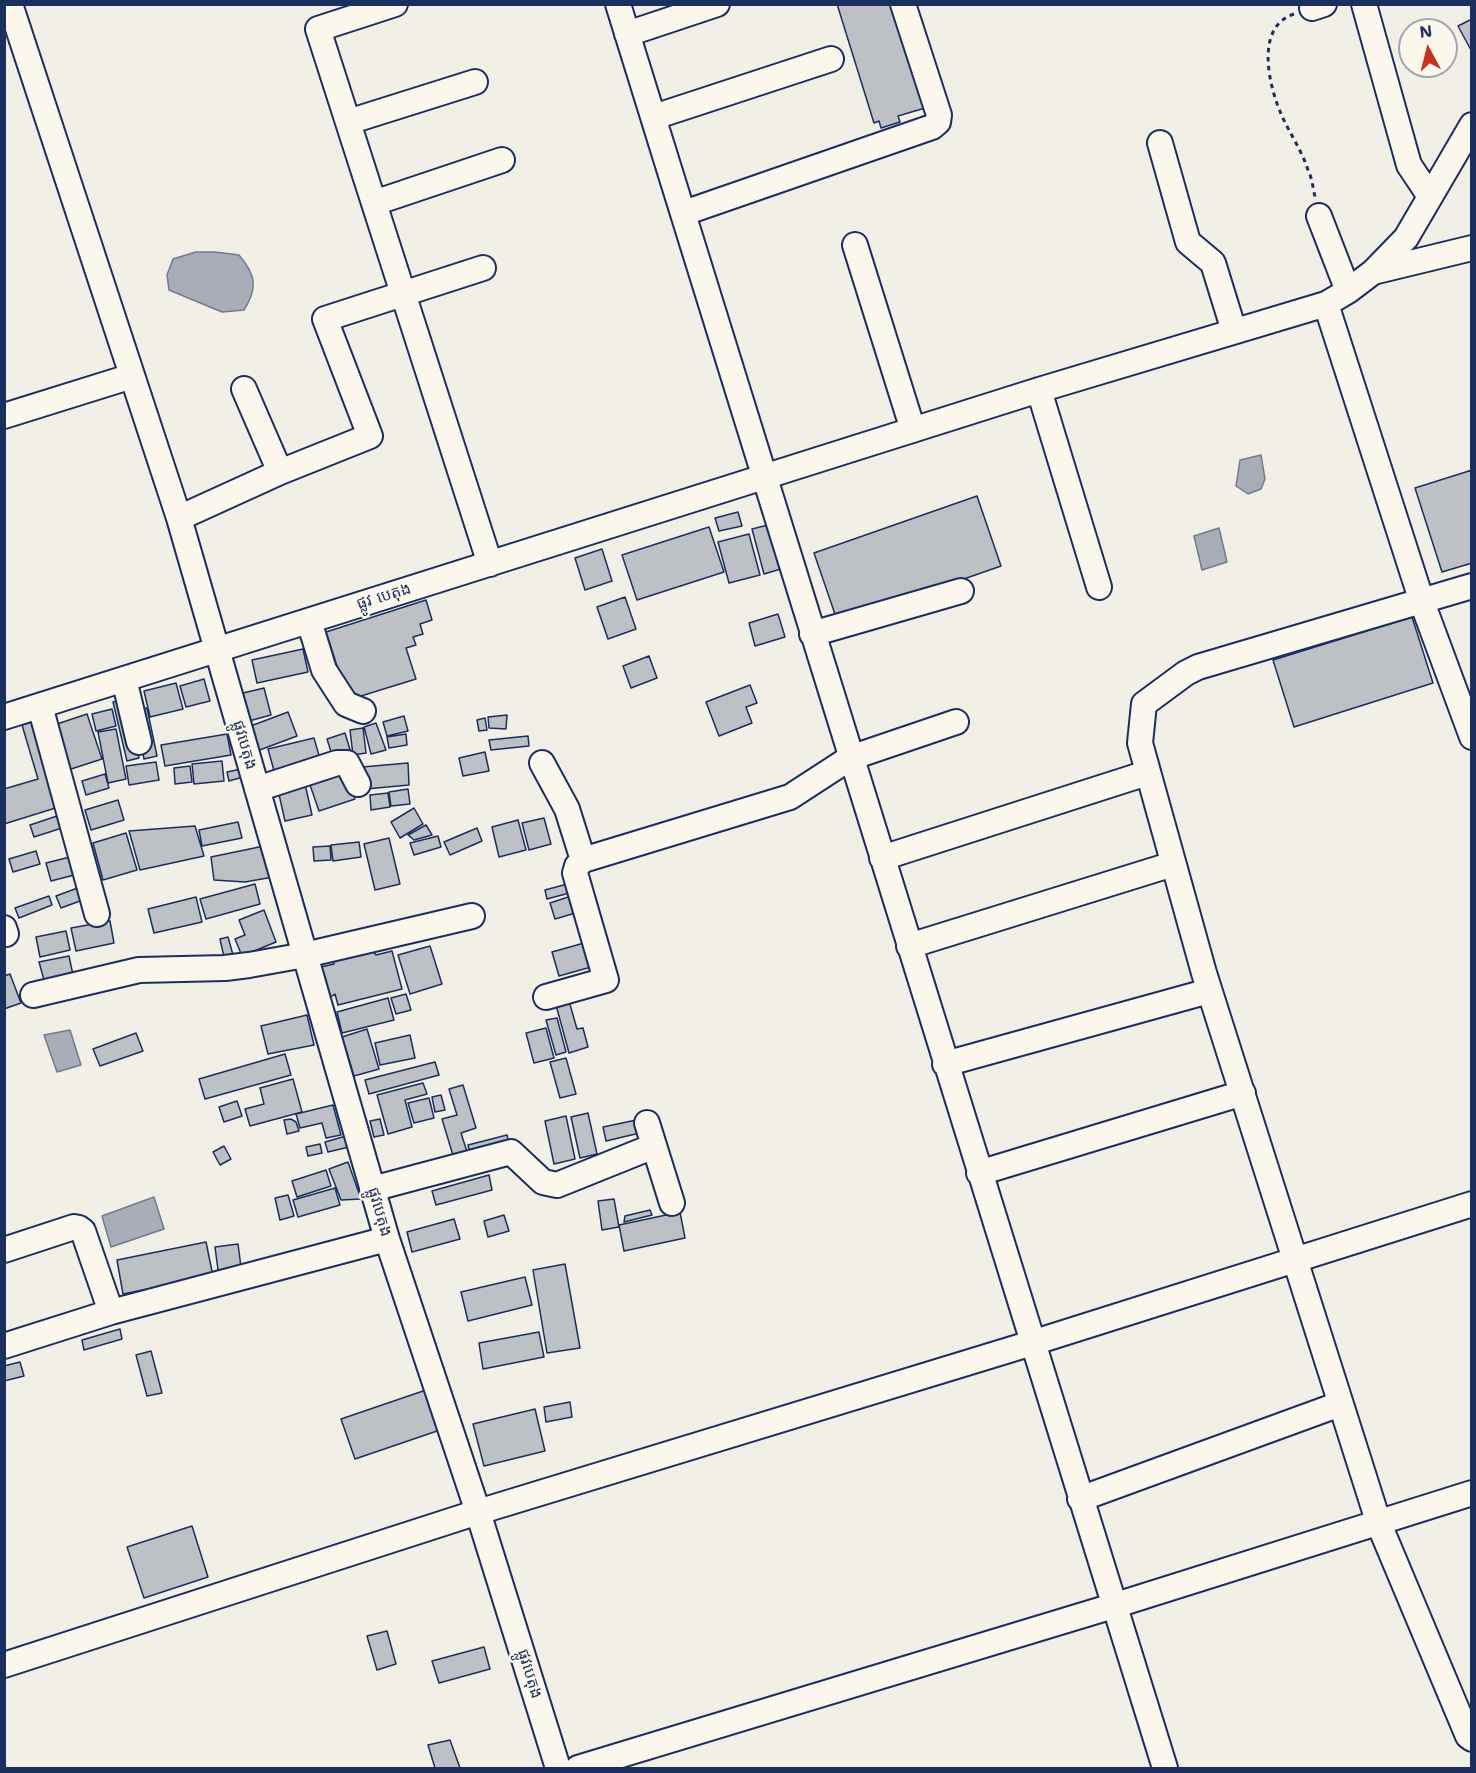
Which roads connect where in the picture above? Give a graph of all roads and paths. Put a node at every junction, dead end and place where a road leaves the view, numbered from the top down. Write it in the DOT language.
graph roads {
  1 [pos="10,4"];
  2 [pos="394,4"];
  3 [pos="618,4"];
  4 [pos="717,4"];
  5 [pos="903,4"];
  6 [pos="1364,4"];
  7 [pos="1318,6"];
  8 [pos="627,34"];
  9 [pos="831,59"];
  10 [pos="474,82"];
  11 [pos="654,117"];
  12 [pos="348,122"];
  13 [pos="1472,125"];
  14 [pos="1160,143"];
  15 [pos="502,160"];
  16 [pos="1429,195"];
  17 [pos="374,203"];
  18 [pos="684,213"];
  19 [pos="1319,216"];
  20 [pos="855,245"];
  21 [pos="1472,248"];
  22 [pos="483,268"];
  23 [pos="1372,272"];
  24 [pos="1348,291"];
  25 [pos="403,293"];
  26 [pos="1326,304"];
  27 [pos="1234,332"];
  28 [pos="132,376"];
  29 [pos="244,389"];
  30 [pos="1040,390"];
  31 [pos="4,416"];
  32 [pos="913,430"];
  33 [pos="280,472"];
  34 [pos="764,477"];
  35 [pos="179,518"];
  36 [pos="490,564"];
  37 [pos="1472,586"];
  38 [pos="1099,587"];
  39 [pos="961,591"];
  40 [pos="1422,602"];
  41 [pos="309,621"];
  42 [pos="812,634"];
  43 [pos="216,650"];
  44 [pos="124,679"];
  45 [pos="40,706"];
  46 [pos="363,711"];
  47 [pos="4,717"];
  48 [pos="956,722"];
  49 [pos="1472,737"];
  50 [pos="139,742"];
  51 [pos="850,758"];
  52 [pos="542,763"];
  53 [pos="1147,773"];
  54 [pos="358,784"];
  55 [pos="257,789"];
  56 [pos="882,858"];
  57 [pos="583,860"];
  58 [pos="1173,864"];
  59 [pos="97,914"];
  60 [pos="472,915"];
  61 [pos="909,946"];
  62 [pos="305,955"];
  63 [pos="1209,991"];
  64 [pos="33,995"];
  65 [pos="546,997"];
  66 [pos="945,1064"];
  67 [pos="1243,1093"];
  68 [pos="647,1123"];
  69 [pos="654,1146"];
  70 [pos="979,1173"];
  71 [pos="372,1190"];
  72 [pos="672,1203"];
  73 [pos="1472,1204"];
  74 [pos="387,1239"];
  75 [pos="4,1250"];
  76 [pos="1296,1261"];
  77 [pos="111,1312"];
  78 [pos="1032,1343"];
  79 [pos="4,1346"];
  80 [pos="1340,1404"];
  81 [pos="1472,1493"];
  82 [pos="1080,1499"];
  83 [pos="478,1512"];
  84 [pos="1379,1524"];
  85 [pos="1113,1606"];
  86 [pos="4,1665"];
  87 [pos="1472,1739"];
  88 [pos="558,1768"];
  89 [pos="578,1768"];
  90 [pos="1165,1768"];
  1 -- 28 [label="street, ផ្លូវបេតុង"];
  2 -- 12 [label="street"];
  3 -- 8 [label="street"];
  4 -- 8 [label="street"];
  5 -- 18 [label="street"];
  6 -- 16 [label="street"];
  7 -- 19 [label="path"];
  8 -- 11 [label="street"];
  9 -- 11 [label="street"];
  10 -- 12 [label="street"];
  11 -- 18 [label="street"];
  12 -- 17 [label="street"];
  13 -- 16 [label="street, ផ្លូវ បេតុង"];
  14 -- 27 [label="street"];
  15 -- 17 [label="street"];
  16 -- 23 [label="street, ផ្លូវ បេតុង"];
  17 -- 25 [label="street"];
  18 -- 34 [label="street"];
  19 -- 24 [label="street"];
  20 -- 32 [label="street"];
  21 -- 23 [label="street"];
  22 -- 25 [label="street"];
  23 -- 24 [label="street, ផ្លូវ បេតុង"];
  24 -- 26 [label="street, ផ្លូវ បេតុង"];
  25 -- 33 [label="street"];
  25 -- 36 [label="street"];
  26 -- 27 [label="street, ផ្លូវ បេតុង"];
  26 -- 40 [label="street"];
  27 -- 30 [label="street, ផ្លូវ បេតុង"];
  28 -- 31 [label="street"];
  28 -- 35 [label="street, ផ្លូវបេតុង"];
  29 -- 33 [label="street"];
  30 -- 32 [label="street, ផ្លូវ បេតុង"];
  30 -- 38 [label="street"];
  32 -- 34 [label="street, ផ្លូវ បេតុង"];
  33 -- 35 [label="street"];
  34 -- 36 [label="street, ផ្លូវ បេតុង"];
  34 -- 42 [label="street"];
  35 -- 43 [label="street, ផ្លូវបេតុង"];
  36 -- 41 [label="street, ផ្លូវ បេតុង"];
  37 -- 40 [label="street"];
  39 -- 42 [label="street"];
  40 -- 49 [label="street"];
  40 -- 53 [label="street"];
  41 -- 43 [label="street, ផ្លូវ បេតុង"];
  41 -- 46 [label="street"];
  42 -- 51 [label="street"];
  43 -- 44 [label="street, ផ្លូវ បេតុង"];
  43 -- 55 [label="street, ផ្លូវបេតុង"];
  44 -- 45 [label="street, ផ្លូវ បេតុង"];
  44 -- 50 [label="street"];
  45 -- 47 [label="street, ផ្លូវ បេតុង"];
  45 -- 59 [label="street"];
  48 -- 51 [label="street"];
  51 -- 56 [label="street"];
  51 -- 57 [label="street"];
  52 -- 57 [label="street"];
  53 -- 56 [label="street"];
  53 -- 58 [label="street"];
  54 -- 55 [label="street"];
  55 -- 62 [label="street, ផ្លូវបេតុង"];
  56 -- 61 [label="street"];
  57 -- 65 [label="street"];
  58 -- 61 [label="street"];
  58 -- 63 [label="street"];
  60 -- 62 [label="street"];
  61 -- 66 [label="street"];
  62 -- 64 [label="street"];
  62 -- 71 [label="street, ផ្លូវបេតុង"];
  63 -- 66 [label="street"];
  63 -- 67 [label="street"];
  66 -- 70 [label="street"];
  67 -- 70 [label="street"];
  67 -- 76 [label="street"];
  68 -- 69 [label="street"];
  69 -- 71 [label="street"];
  69 -- 72 [label="street"];
  70 -- 78 [label="street"];
  71 -- 74 [label="street, ផ្លូវបេតុង"];
  73 -- 76 [label="street"];
  74 -- 77 [label="street"];
  74 -- 83 [label="street, ផ្លូវបេតុង"];
  75 -- 77 [label="street"];
  76 -- 78 [label="street"];
  76 -- 80 [label="street"];
  77 -- 79 [label="street"];
  78 -- 82 [label="street"];
  78 -- 83 [label="street"];
  80 -- 82 [label="street"];
  80 -- 84 [label="street"];
  81 -- 84 [label="street"];
  82 -- 85 [label="street"];
  83 -- 86 [label="street"];
  83 -- 88 [label="street, ផ្លូវបេតុង"];
  84 -- 85 [label="street"];
  84 -- 87 [label="street"];
  85 -- 89 [label="street"];
  85 -- 90 [label="street"];
}
